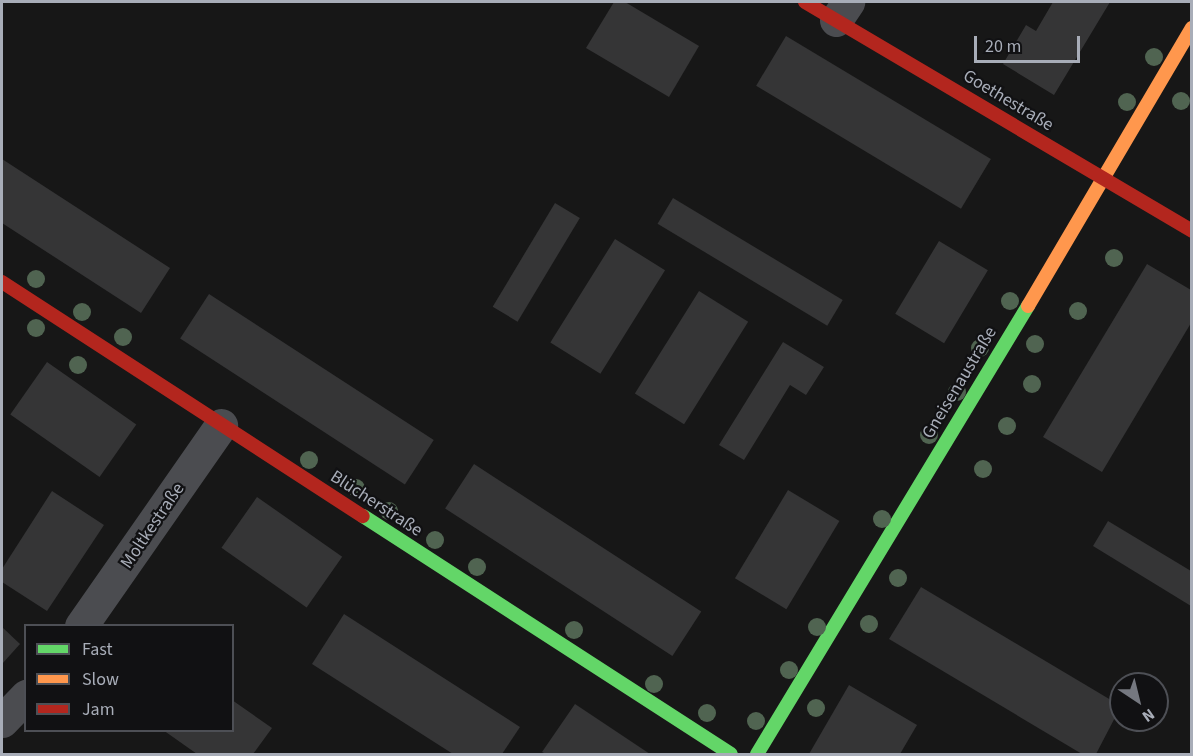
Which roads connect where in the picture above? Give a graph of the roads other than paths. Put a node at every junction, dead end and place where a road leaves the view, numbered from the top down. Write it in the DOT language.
graph roads {
  1 [pos="806,2"];
  2 [pos="842,11"];
  3 [pos="1191,28"];
  4 [pos="1102,177"];
  5 [pos="1191,231"];
  6 [pos="2,282"];
  7 [pos="221,425"];
  8 [pos="82,624"];
  9 [pos="24,698"];
  10 [pos="2,721"];
  11 [pos="731,754"];
  12 [pos="757,754"];
  1 -- 2 [label="street, Goethestraße"];
  2 -- 4 [label="street, Goethestraße"];
  3 -- 4 [label="street, Gneisenaustraße"];
  4 -- 5 [label="street, Goethestraße"];
  4 -- 12 [label="street, Gneisenaustraße"];
  6 -- 7 [label="street, Blücherstraße"];
  7 -- 8 [label="street, Moltkestraße"];
  7 -- 11 [label="street, Blücherstraße"];
  9 -- 10 [label="street"];
}
